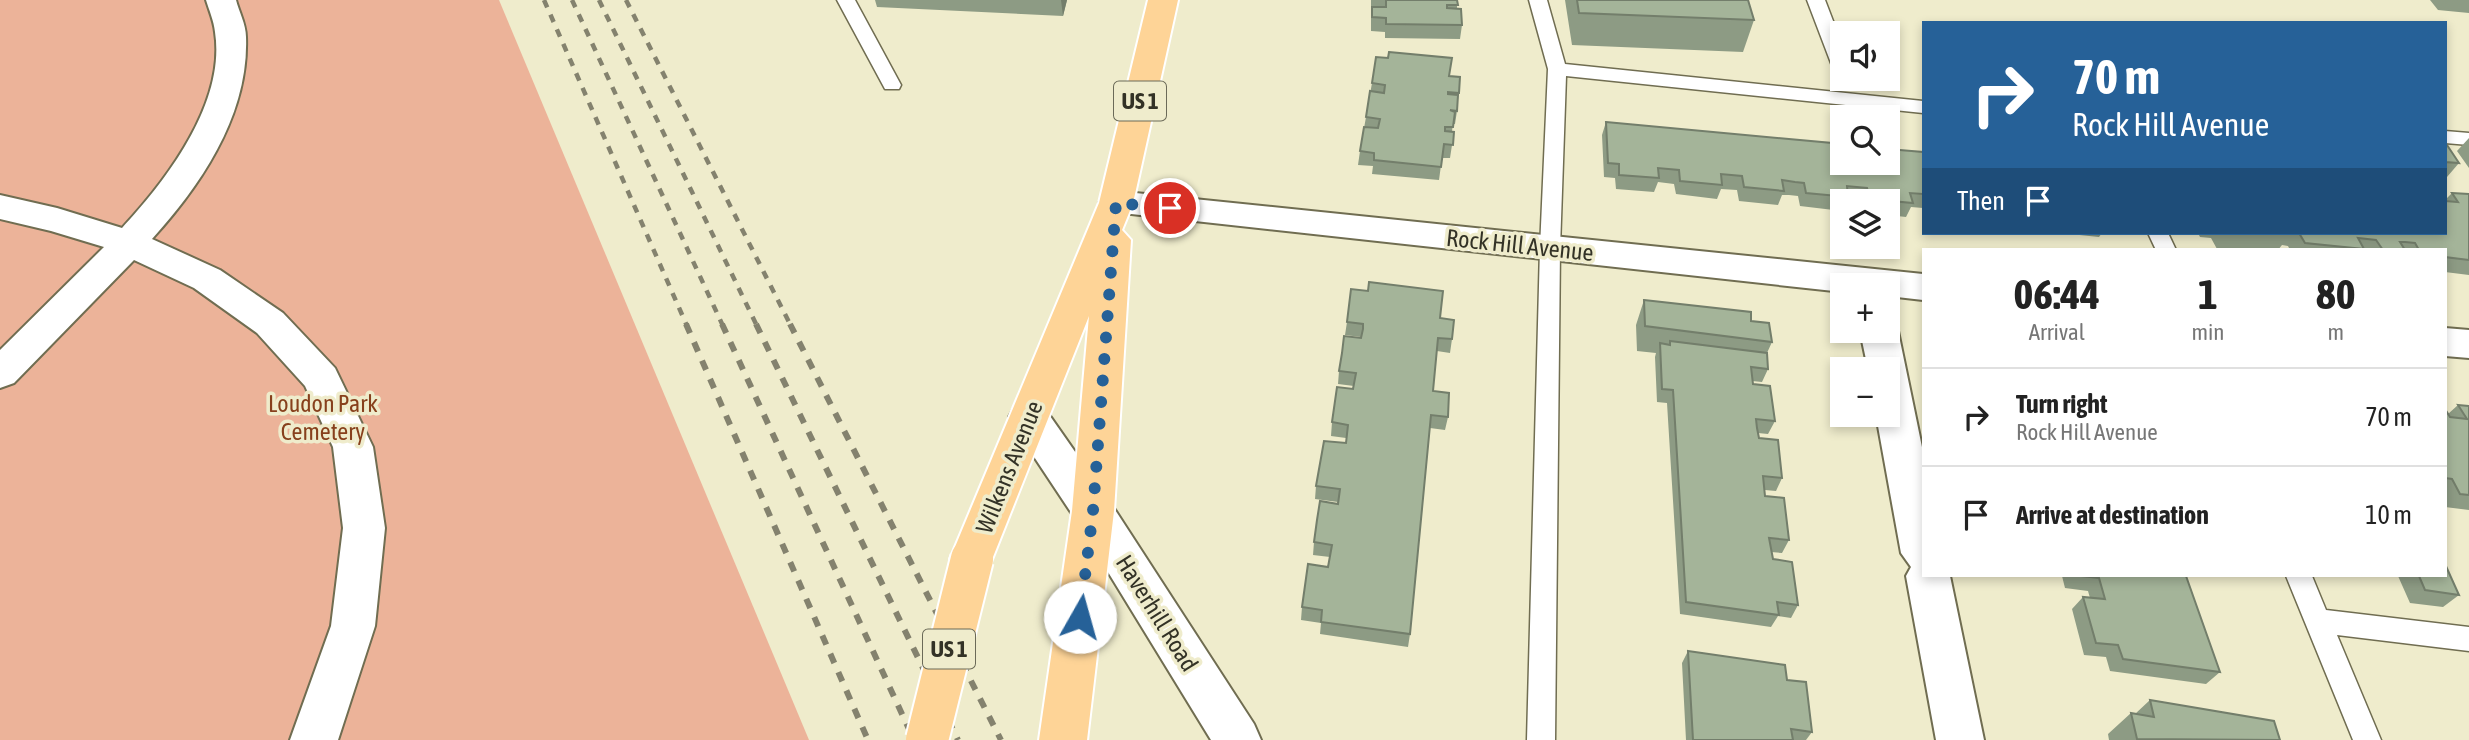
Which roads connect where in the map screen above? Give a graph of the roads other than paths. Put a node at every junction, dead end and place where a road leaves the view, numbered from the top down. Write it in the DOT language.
graph roads {
  1 [pos="221,0"];
  2 [pos="846,0"];
  3 [pos="1163,0"];
  4 [pos="1538,0"];
  5 [pos="1816,0"];
  6 [pos="1830,37"];
  7 [pos="1557,69"];
  8 [pos="892,85"];
  9 [pos="1851,91"];
  10 [pos="1854,100"];
  11 [pos="1922,107"];
  12 [pos="2447,137"];
  13 [pos="2469,139"];
  14 [pos="1116,203"];
  15 [pos="0,207"];
  16 [pos="130,243"];
  17 [pos="1549,248"];
  18 [pos="1830,279"];
  19 [pos="1900,285"];
  20 [pos="1922,287"];
  21 [pos="2447,342"];
  22 [pos="2469,344"];
  23 [pos="0,373"];
  24 [pos="1029,416"];
  25 [pos="1898,427"];
  26 [pos="1093,511"];
  27 [pos="1922,548"];
  28 [pos="1928,577"];
  29 [pos="2299,577"];
  30 [pos="2318,621"];
  31 [pos="2469,639"];
  32 [pos="1065,732"];
  33 [pos="314,740"];
  34 [pos="927,740"];
  35 [pos="1237,740"];
  36 [pos="1541,740"];
  37 [pos="1960,740"];
  38 [pos="2367,740"];
  1 -- 16 [label="street"];
  2 -- 8 [label="lane"];
  3 -- 14 [label="main road, Wilkens Avenue / US 1"];
  4 -- 7 [label="lane"];
  5 -- 6 [label="lane"];
  7 -- 10 [label="lane"];
  7 -- 17 [label="lane"];
  9 -- 10 [label="lane"];
  10 -- 11 [label="lane"];
  12 -- 13 [label="lane"];
  14 -- 17 [label="street, Rock Hill Avenue"];
  14 -- 24 [label="main road, Wilkens Avenue / US 1"];
  14 -- 26 [label="main road, Wilkens Avenue / US 1"];
  15 -- 16 [label="street"];
  16 -- 23 [label="street"];
  16 -- 33 [label="street"];
  17 -- 18 [label="street, Rock Hill Avenue"];
  17 -- 36 [label="lane"];
  19 -- 20 [label="street, Rock Hill Avenue"];
  21 -- 22 [label="street"];
  24 -- 26 [label="street, Haverhill Road"];
  24 -- 34 [label="main road, Wilkens Avenue / US 1, bridge"];
  25 -- 27 [label="street"];
  26 -- 32 [label="main road, Wilkens Avenue / US 1"];
  26 -- 35 [label="street, Haverhill Road"];
  28 -- 37 [label="street"];
  29 -- 30 [label="lane"];
  30 -- 31 [label="lane"];
  30 -- 38 [label="lane"];
}
